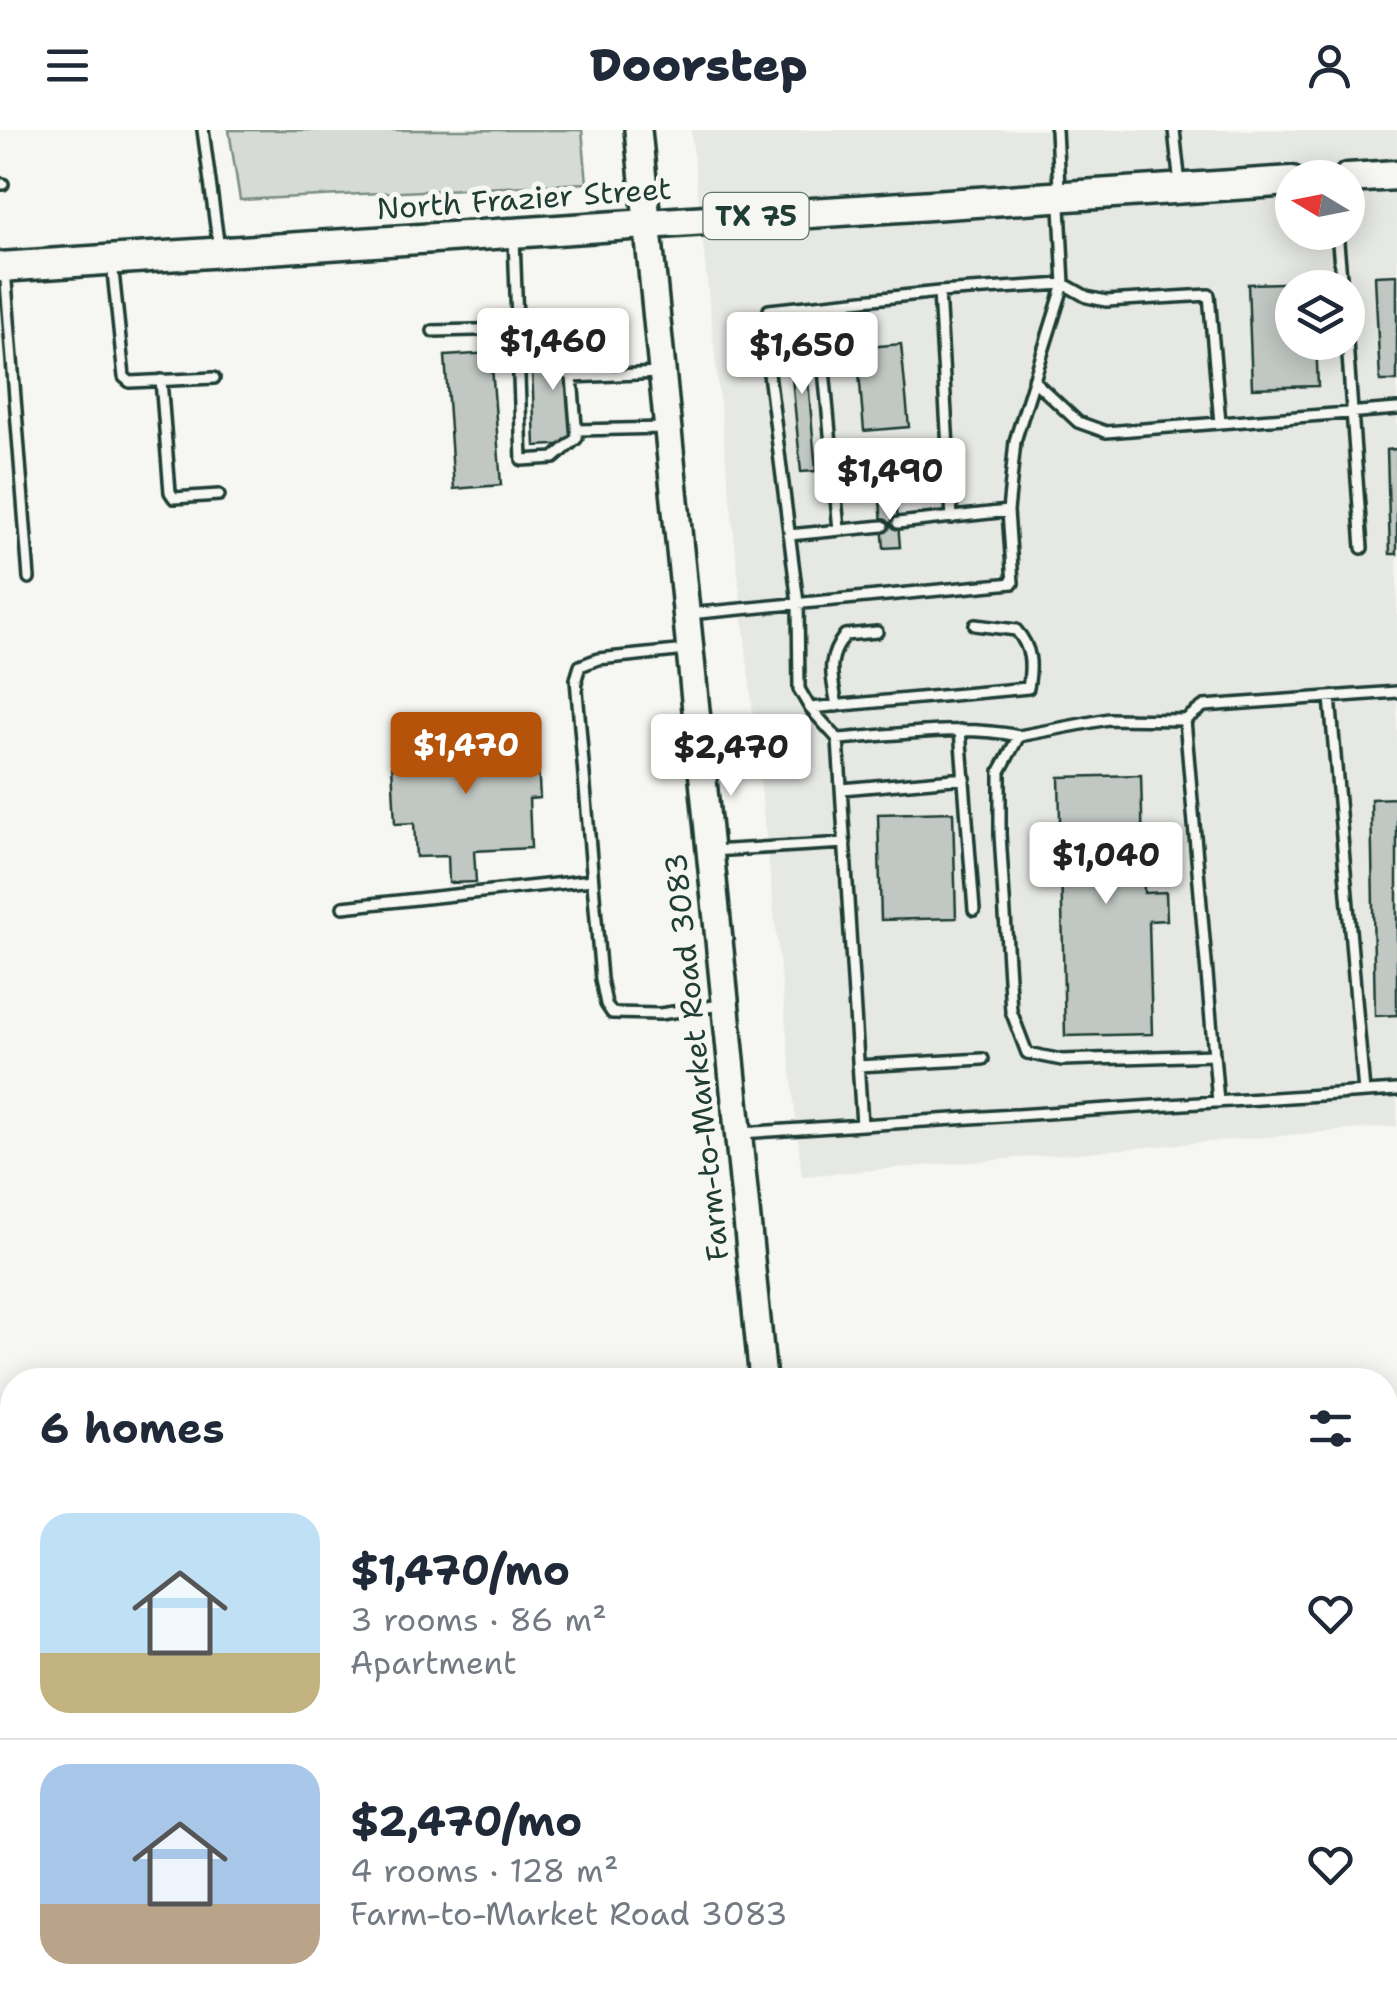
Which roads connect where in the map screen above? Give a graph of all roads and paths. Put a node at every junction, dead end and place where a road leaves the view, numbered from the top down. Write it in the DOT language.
graph roads {
  1 [pos="203,130"];
  2 [pos="638,130"];
  3 [pos="1056,130"];
  4 [pos="1174,130"];
  5 [pos="1397,175"];
  6 [pos="1365,177"];
  7 [pos="1275,182"];
  8 [pos="1180,188"];
  9 [pos="1060,195"];
  10 [pos="647,224"];
  11 [pos="514,232"];
  12 [pos="220,252"];
  13 [pos="111,260"];
  14 [pos="2,267"];
  15 [pos="1064,284"];
  16 [pos="938,292"];
  17 [pos="818,306"];
  18 [pos="516,328"];
  19 [pos="434,332"];
  20 [pos="1349,360"];
  21 [pos="662,373"];
  22 [pos="572,377"];
  23 [pos="214,378"];
  24 [pos="160,380"];
  25 [pos="1033,380"];
  26 [pos="1397,409"];
  27 [pos="1353,412"];
  28 [pos="1220,423"];
  29 [pos="667,428"];
  30 [pos="576,430"];
  31 [pos="948,457"];
  32 [pos="833,471"];
  33 [pos="219,495"];
  34 [pos="1008,511"];
  35 [pos="952,518"];
  36 [pos="898,523"];
  37 [pos="882,526"];
  38 [pos="839,530"];
  39 [pos="789,534"];
  40 [pos="1362,548"];
  41 [pos="29,578"];
  42 [pos="798,604"];
  43 [pos="685,614"];
  44 [pos="975,626"];
  45 [pos="878,632"];
  46 [pos="688,650"];
  47 [pos="1397,692"];
  48 [pos="1330,697"];
  49 [pos="837,706"];
  50 [pos="810,708"];
  51 [pos="1185,720"];
  52 [pos="960,730"];
  53 [pos="1019,736"];
  54 [pos="838,739"];
  55 [pos="965,778"];
  56 [pos="842,789"];
  57 [pos="846,842"];
  58 [pos="708,852"];
  59 [pos="592,880"];
  60 [pos="343,907"];
  61 [pos="974,910"];
  62 [pos="724,1005"];
  63 [pos="1214,1056"];
  64 [pos="983,1059"];
  65 [pos="858,1066"];
  66 [pos="1397,1090"];
  67 [pos="1364,1092"];
  68 [pos="1218,1102"];
  69 [pos="862,1125"];
  70 [pos="738,1133"];
  71 [pos="762,1368"];
  1 -- 12 [label="lane"];
  2 -- 10 [label="main road, Farm-to-Market Road 3083"];
  3 -- 9 [label="lane"];
  4 -- 8 [label="lane"];
  5 -- 6 [label="main road"];
  7 -- 8 [label="main road, North Frazier Street / TX 75"];
  8 -- 9 [label="main road, North Frazier Street / TX 75"];
  9 -- 10 [label="main road, North Frazier Street / TX 75"];
  9 -- 15 [label="lane"];
  10 -- 11 [label="main road, North Frazier Street / TX 75"];
  10 -- 21 [label="main road, Farm-to-Market Road 3083"];
  11 -- 12 [label="main road, North Frazier Street / TX 75"];
  11 -- 18 [label="lane"];
  12 -- 13 [label="main road, North Frazier Street / TX 75"];
  13 -- 14 [label="main road, North Frazier Street / TX 75"];
  13 -- 24 [label="lane"];
  14 -- 41 [label="lane"];
  15 -- 16 [label="lane"];
  15 -- 25 [label="lane"];
  15 -- 28 [label="lane"];
  16 -- 17 [label="lane"];
  16 -- 31 [label="lane"];
  17 -- 32 [label="lane"];
  17 -- 39 [label="lane"];
  18 -- 19 [label="lane"];
  18 -- 22 [label="lane"];
  18 -- 30 [label="lane"];
  20 -- 27 [label="lane"];
  21 -- 22 [label="lane"];
  21 -- 29 [label="main road, Farm-to-Market Road 3083"];
  22 -- 30 [label="lane"];
  23 -- 24 [label="lane"];
  24 -- 33 [label="lane"];
  25 -- 28 [label="lane"];
  25 -- 34 [label="lane"];
  26 -- 27 [label="lane"];
  27 -- 28 [label="lane"];
  27 -- 40 [label="lane"];
  29 -- 30 [label="lane"];
  29 -- 43 [label="main road, Farm-to-Market Road 3083"];
  31 -- 32 [label="lane"];
  31 -- 35 [label="lane"];
  32 -- 38 [label="lane"];
  34 -- 35 [label="lane"];
  34 -- 42 [label="lane"];
  35 -- 36 [label="lane"];
  37 -- 38 [label="lane"];
  38 -- 39 [label="lane"];
  39 -- 42 [label="lane"];
  42 -- 43 [label="lane"];
  42 -- 50 [label="lane"];
  43 -- 46 [label="main road, Farm-to-Market Road 3083"];
  44 -- 49 [label="lane"];
  45 -- 49 [label="lane"];
  46 -- 58 [label="main road, Farm-to-Market Road 3083"];
  46 -- 59 [label="lane"];
  47 -- 48 [label="lane"];
  48 -- 51 [label="lane"];
  48 -- 67 [label="lane"];
  49 -- 50 [label="lane"];
  50 -- 54 [label="lane"];
  51 -- 53 [label="lane"];
  51 -- 63 [label="lane"];
  52 -- 53 [label="lane"];
  52 -- 54 [label="lane"];
  52 -- 55 [label="lane"];
  53 -- 63 [label="lane"];
  54 -- 56 [label="lane"];
  55 -- 56 [label="lane"];
  55 -- 61 [label="lane"];
  56 -- 57 [label="lane"];
  57 -- 58 [label="lane"];
  57 -- 65 [label="lane"];
  58 -- 62 [label="main road, Farm-to-Market Road 3083"];
  59 -- 60 [label="lane"];
  59 -- 62 [label="lane"];
  62 -- 70 [label="main road, Farm-to-Market Road 3083"];
  63 -- 68 [label="lane"];
  64 -- 65 [label="lane"];
  65 -- 69 [label="lane"];
  66 -- 67 [label="lane"];
  67 -- 68 [label="lane"];
  68 -- 69 [label="lane"];
  69 -- 70 [label="lane"];
  70 -- 71 [label="main road, Farm-to-Market Road 3083"];
}
